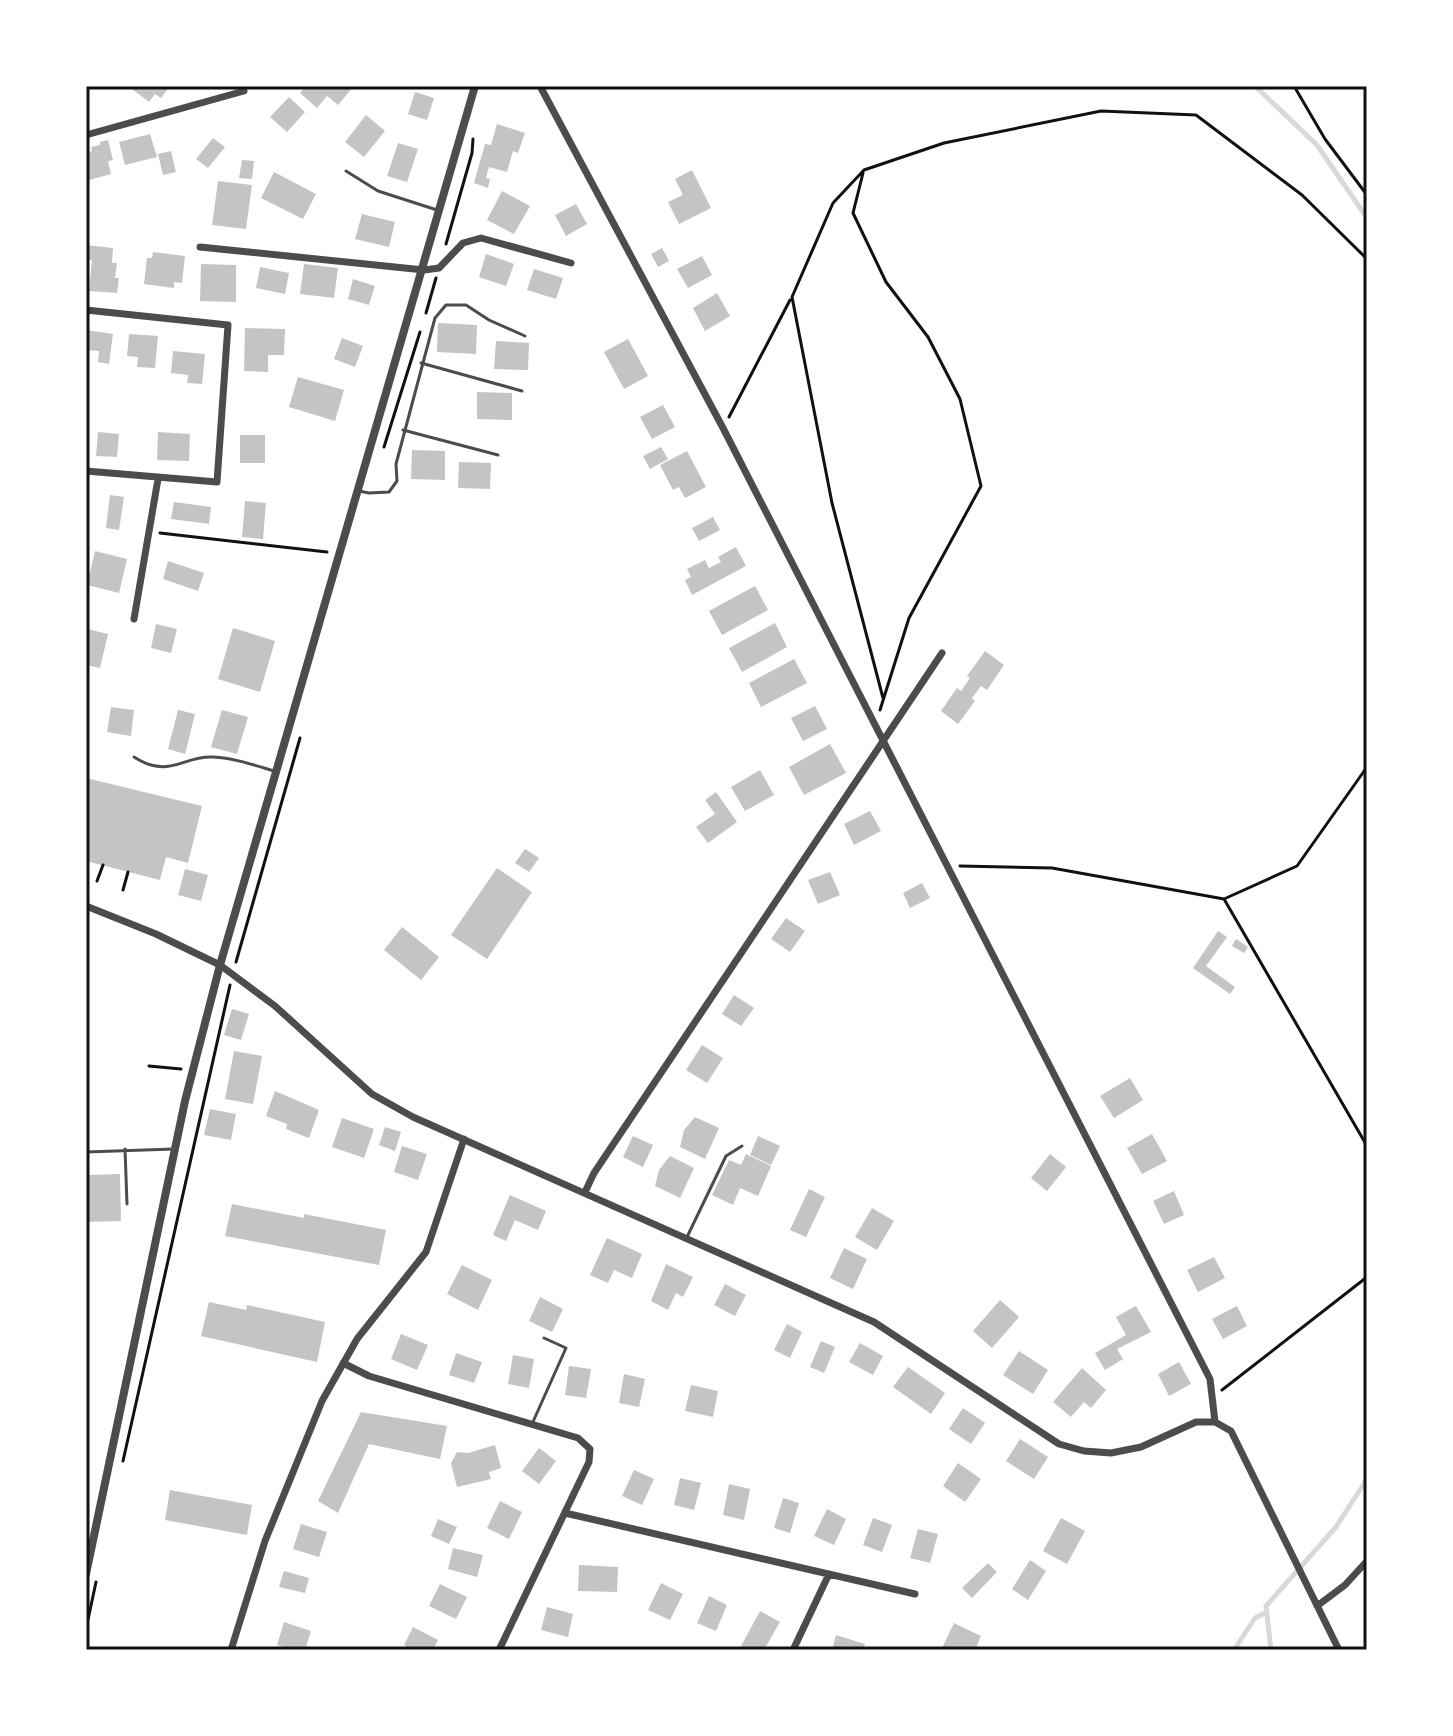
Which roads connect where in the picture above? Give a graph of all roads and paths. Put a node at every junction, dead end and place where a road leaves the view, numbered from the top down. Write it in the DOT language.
graph roads {
  1 [pos="475,86"];
  2 [pos="540,86"];
  3 [pos="1294,86"];
  4 [pos="244,91"];
  5 [pos="474,130"];
  6 [pos="86,135"];
  7 [pos="864,170"];
  8 [pos="346,171"];
  9 [pos="1367,195"];
  10 [pos="440,211"];
  11 [pos="200,247"];
  12 [pos="1367,259"];
  13 [pos="571,263"];
  14 [pos="439,268"];
  15 [pos="424,270"];
  16 [pos="792,297"];
  17 [pos="86,310"];
  18 [pos="525,336"];
  19 [pos="421,363"];
  20 [pos="522,391"];
  21 [pos="723,428"];
  22 [pos="403,430"];
  23 [pos="383,451"];
  24 [pos="498,455"];
  25 [pos="86,471"];
  26 [pos="158,479"];
  27 [pos="358,490"];
  28 [pos="149,532"];
  29 [pos="339,554"];
  30 [pos="134,619"];
  31 [pos="942,653"];
  32 [pos="883,698"];
  33 [pos="875,724"];
  34 [pos="301,734"];
  35 [pos="884,741"];
  36 [pos="134,757"];
  37 [pos="1367,767"];
  38 [pos="274,771"];
  39 [pos="103,865"];
  40 [pos="948,865"];
  41 [pos="128,872"];
  42 [pos="97,881"];
  43 [pos="123,890"];
  44 [pos="1224,899"];
  45 [pos="86,906"];
  46 [pos="220,965"];
  47 [pos="233,974"];
  48 [pos="149,1066"];
  49 [pos="170,1066"];
  50 [pos="464,1139"];
  51 [pos="742,1146"];
  52 [pos="1367,1146"];
  53 [pos="125,1149"];
  54 [pos="175,1149"];
  55 [pos="86,1152"];
  56 [pos="585,1192"];
  57 [pos="127,1204"];
  58 [pos="687,1237"];
  59 [pos="1367,1277"];
  60 [pos="544,1338"];
  61 [pos="343,1363"];
  62 [pos="1213,1397"];
  63 [pos="1215,1422"];
  64 [pos="532,1424"];
  65 [pos="120,1474"];
  66 [pos="565,1513"];
  67 [pos="1367,1561"];
  68 [pos="86,1574"];
  69 [pos="829,1574"];
  70 [pos="96,1582"];
  71 [pos="915,1594"];
  72 [pos="1317,1606"];
  73 [pos="86,1629"];
  74 [pos="231,1650"];
  75 [pos="499,1650"];
  76 [pos="793,1650"];
  77 [pos="1339,1650"];
  1 -- 10 [label="street"];
  2 -- 21 [label="street"];
  3 -- 9 [label="path"];
  4 -- 6 [label="street"];
  5 -- 14 [label="path"];
  7 -- 12 [label="path"];
  7 -- 16 [label="path"];
  7 -- 32 [label="path"];
  8 -- 10 [label="lane"];
  10 -- 15 [label="street"];
  11 -- 15 [label="street"];
  13 -- 14 [label="street"];
  14 -- 15 [label="street"];
  14 -- 23 [label="path"];
  15 -- 27 [label="street"];
  16 -- 21 [label="path"];
  16 -- 32 [label="path"];
  17 -- 26 [label="street"];
  18 -- 19 [label="lane"];
  19 -- 20 [label="lane"];
  19 -- 22 [label="lane"];
  21 -- 33 [label="street"];
  22 -- 24 [label="lane"];
  22 -- 27 [label="lane"];
  25 -- 26 [label="street"];
  26 -- 28 [label="street"];
  27 -- 29 [label="street"];
  28 -- 29 [label="path"];
  28 -- 30 [label="street"];
  29 -- 38 [label="street"];
  31 -- 35 [label="street"];
  32 -- 33 [label="path"];
  33 -- 35 [label="street"];
  34 -- 47 [label="path"];
  35 -- 40 [label="street"];
  35 -- 56 [label="street"];
  36 -- 38 [label="lane"];
  37 -- 44 [label="path"];
  38 -- 46 [label="street"];
  39 -- 42 [label="path"];
  40 -- 44 [label="path"];
  40 -- 62 [label="street"];
  41 -- 43 [label="path"];
  44 -- 52 [label="path"];
  45 -- 46 [label="street"];
  46 -- 47 [label="street"];
  46 -- 54 [label="street"];
  47 -- 50 [label="street"];
  47 -- 65 [label="path"];
  48 -- 49 [label="path"];
  50 -- 56 [label="street"];
  50 -- 61 [label="street"];
  51 -- 58 [label="lane"];
  53 -- 54 [label="lane"];
  53 -- 55 [label="lane"];
  53 -- 57 [label="lane"];
  54 -- 68 [label="street"];
  56 -- 58 [label="street"];
  58 -- 63 [label="street"];
  59 -- 62 [label="path"];
  60 -- 64 [label="lane"];
  61 -- 64 [label="street"];
  61 -- 74 [label="street"];
  62 -- 63 [label="street"];
  63 -- 72 [label="street"];
  64 -- 66 [label="street"];
  66 -- 69 [label="street"];
  66 -- 75 [label="street"];
  67 -- 72 [label="street"];
  69 -- 71 [label="street"];
  69 -- 76 [label="street"];
  70 -- 73 [label="path"];
  72 -- 77 [label="street"];
}
